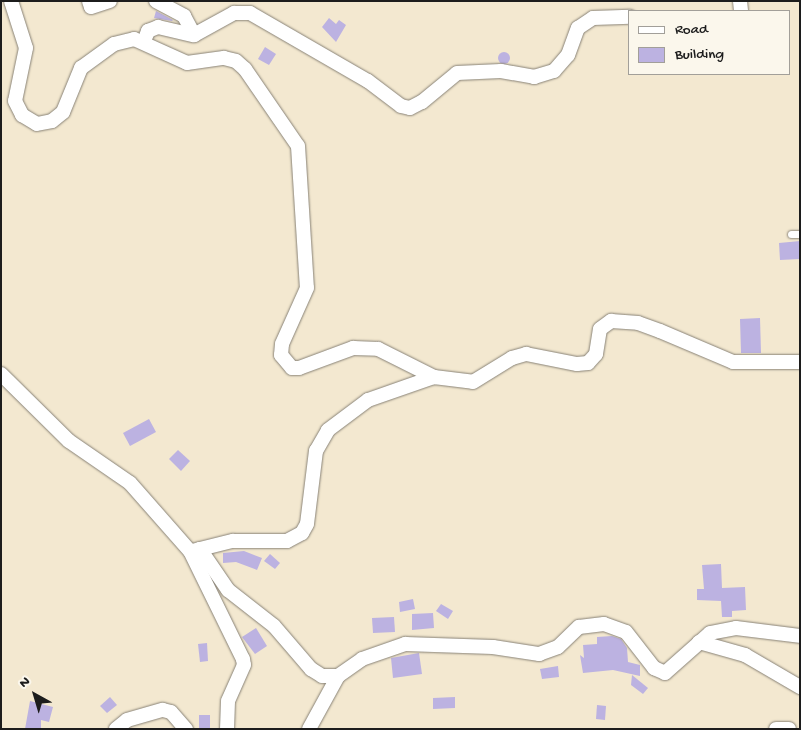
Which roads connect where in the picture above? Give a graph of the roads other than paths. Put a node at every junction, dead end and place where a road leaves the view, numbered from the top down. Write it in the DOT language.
graph roads {
  1 [pos="11,1"];
  2 [pos="89,1"];
  3 [pos="110,1"];
  4 [pos="156,1"];
  5 [pos="628,17"];
  6 [pos="194,34"];
  7 [pos="144,41"];
  8 [pos="791,234"];
  9 [pos="800,234"];
  10 [pos="800,362"];
  11 [pos="1,374"];
  12 [pos="434,378"];
  13 [pos="195,550"];
  14 [pos="800,636"];
  15 [pos="699,642"];
  16 [pos="338,676"];
  17 [pos="800,687"];
  18 [pos="116,729"];
  19 [pos="186,729"];
  20 [pos="227,729"];
  21 [pos="309,729"];
  22 [pos="776,729"];
  23 [pos="788,729"];
  1 -- 7 [label="street"];
  2 -- 3 [label="street"];
  4 -- 6 [label="street"];
  5 -- 6 [label="street"];
  6 -- 7 [label="street"];
  7 -- 12 [label="street"];
  8 -- 9 [label="lane"];
  10 -- 12 [label="street"];
  11 -- 13 [label="street"];
  12 -- 13 [label="street"];
  13 -- 16 [label="street"];
  13 -- 20 [label="street"];
  14 -- 15 [label="street"];
  15 -- 16 [label="street"];
  15 -- 17 [label="street"];
  16 -- 21 [label="street"];
  18 -- 19 [label="street"];
  22 -- 23 [label="street"];
}
